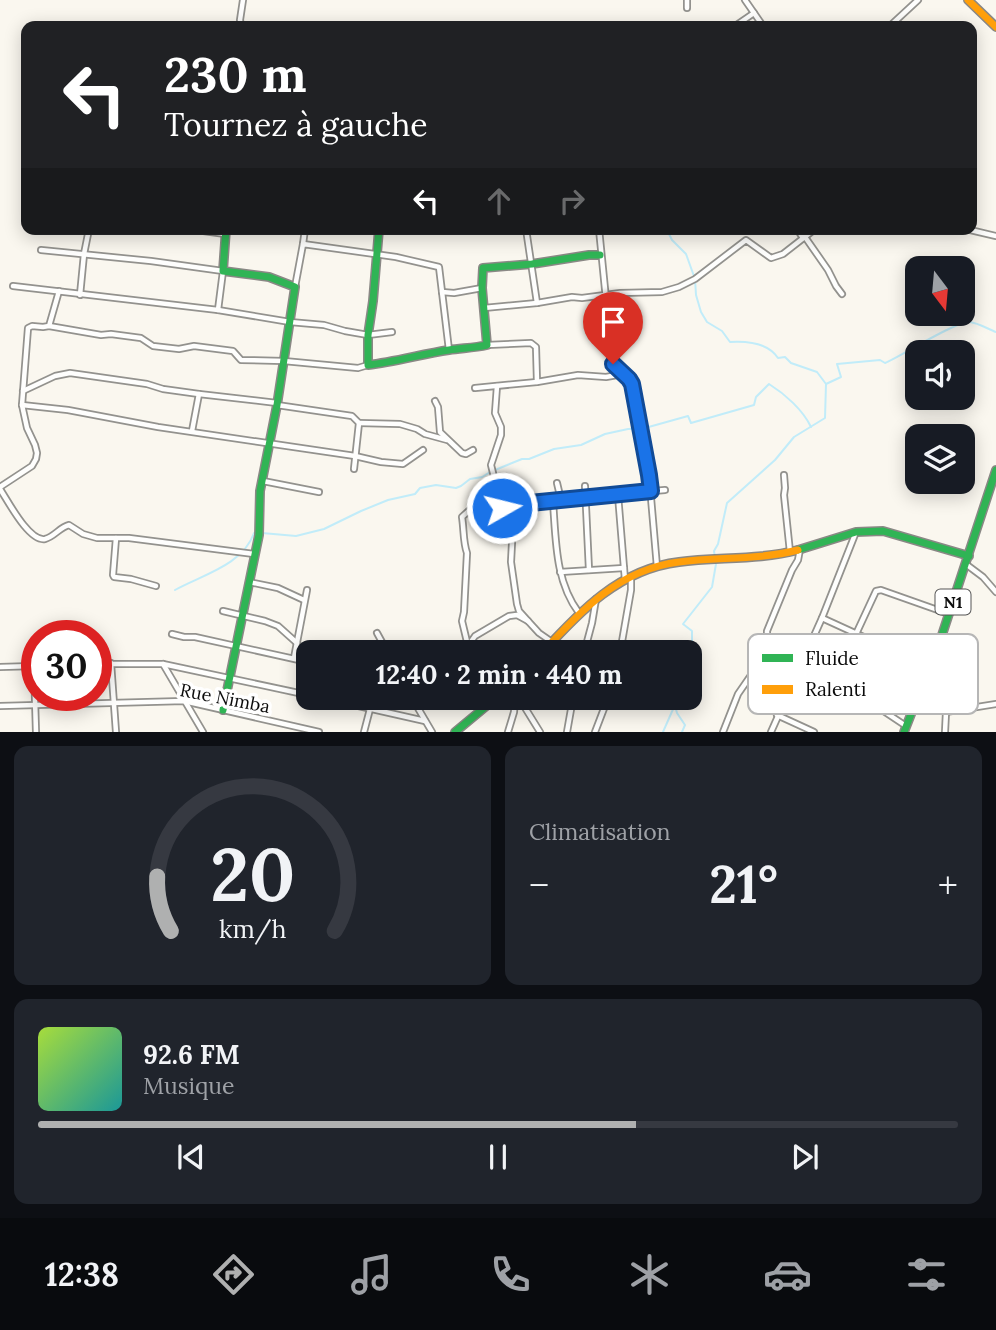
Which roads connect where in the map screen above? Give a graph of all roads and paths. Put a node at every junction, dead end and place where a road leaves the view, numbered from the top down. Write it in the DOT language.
graph roads {
  1 [pos="243,0"];
  2 [pos="687,0"];
  3 [pos="745,0"];
  4 [pos="918,0"];
  5 [pos="968,0"];
  6 [pos="687,8"];
  7 [pos="754,13"];
  8 [pos="240,21"];
  9 [pos="742,21"];
  10 [pos="760,21"];
  11 [pos="895,21"];
  12 [pos="996,27"];
  13 [pos="977,232"];
  14 [pos="88,235"];
  15 [pos="225,235"];
  16 [pos="304,235"];
  17 [pos="378,235"];
  18 [pos="527,235"];
  19 [pos="599,235"];
  20 [pos="807,235"];
  21 [pos="996,236"];
  22 [pos="804,237"];
  23 [pos="303,244"];
  24 [pos="40,250"];
  25 [pos="85,254"];
  26 [pos="376,255"];
  27 [pos="600,255"];
  28 [pos="532,264"];
  29 [pos="223,271"];
  30 [pos="13,286"];
  31 [pos="295,287"];
  32 [pos="482,288"];
  33 [pos="59,292"];
  34 [pos="442,292"];
  35 [pos="842,294"];
  36 [pos="80,295"];
  37 [pos="605,296"];
  38 [pos="537,303"];
  39 [pos="485,308"];
  40 [pos="218,310"];
  41 [pos="290,321"];
  42 [pos="49,326"];
  43 [pos="392,332"];
  44 [pos="368,335"];
  45 [pos="487,345"];
  46 [pos="449,349"];
  47 [pos="284,361"];
  48 [pos="368,365"];
  49 [pos="623,374"];
  50 [pos="537,382"];
  51 [pos="497,386"];
  52 [pos="475,388"];
  53 [pos="23,391"];
  54 [pos="199,394"];
  55 [pos="435,401"];
  56 [pos="277,404"];
  57 [pos="22,405"];
  58 [pos="359,423"];
  59 [pos="192,431"];
  60 [pos="447,440"];
  61 [pos="270,444"];
  62 [pos="423,450"];
  63 [pos="473,450"];
  64 [pos="355,456"];
  65 [pos="354,469"];
  66 [pos="996,470"];
  67 [pos="784,475"];
  68 [pos="263,481"];
  69 [pos="557,483"];
  70 [pos="585,486"];
  71 [pos="0,488"];
  72 [pos="666,490"];
  73 [pos="651,491"];
  74 [pos="319,492"];
  75 [pos="509,493"];
  76 [pos="618,495"];
  77 [pos="585,497"];
  78 [pos="561,500"];
  79 [pos="552,502"];
  80 [pos="530,503"];
  81 [pos="507,510"];
  82 [pos="467,512"];
  83 [pos="856,533"];
  84 [pos="116,538"];
  85 [pos="800,550"];
  86 [pos="790,552"];
  87 [pos="254,554"];
  88 [pos="967,560"];
  89 [pos="657,567"];
  90 [pos="624,568"];
  91 [pos="589,570"];
  92 [pos="560,572"];
  93 [pos="628,579"];
  94 [pos="249,582"];
  95 [pos="156,586"];
  96 [pos="307,590"];
  97 [pos="996,592"];
  98 [pos="596,598"];
  99 [pos="305,600"];
  100 [pos="223,611"];
  101 [pos="579,613"];
  102 [pos="949,614"];
  103 [pos="242,615"];
  104 [pos="822,618"];
  105 [pos="528,621"];
  106 [pos="377,633"];
  107 [pos="172,634"];
  108 [pos="766,634"];
  109 [pos="815,634"];
  110 [pos="856,634"];
  111 [pos="942,634"];
  112 [pos="297,640"];
  113 [pos="381,640"];
  114 [pos="467,640"];
  115 [pos="472,640"];
  116 [pos="549,640"];
  117 [pos="554,640"];
  118 [pos="587,640"];
  119 [pos="622,640"];
  120 [pos="296,643"];
  121 [pos="236,646"];
  122 [pos="294,658"];
  123 [pos="112,663"];
  124 [pos="163,664"];
  125 [pos="21,666"];
  126 [pos="0,667"];
  127 [pos="112,673"];
  128 [pos="230,678"];
  129 [pos="748,680"];
  130 [pos="296,692"];
  131 [pos="184,701"];
  132 [pos="112,702"];
  133 [pos="115,702"];
  134 [pos="996,704"];
  135 [pos="21,705"];
  136 [pos="0,706"];
  137 [pos="978,707"];
  138 [pos="223,710"];
  139 [pos="370,710"];
  140 [pos="375,710"];
  141 [pos="419,710"];
  142 [pos="481,710"];
  143 [pos="514,710"];
  144 [pos="525,710"];
  145 [pos="571,710"];
  146 [pos="603,710"];
  147 [pos="35,711"];
  148 [pos="886,714"];
  149 [pos="946,714"];
  150 [pos="777,715"];
  151 [pos="425,721"];
  152 [pos="905,729"];
  153 [pos="36,732"];
  154 [pos="116,732"];
  155 [pos="203,732"];
  156 [pos="319,732"];
  157 [pos="365,732"];
  158 [pos="432,732"];
  159 [pos="455,732"];
  160 [pos="508,732"];
  161 [pos="540,732"];
  162 [pos="568,732"];
  163 [pos="595,732"];
  164 [pos="723,732"];
  165 [pos="771,732"];
  166 [pos="814,732"];
  167 [pos="945,732"];
  1 -- 8 [label="street"];
  2 -- 6 [label="street"];
  3 -- 7 [label="street"];
  4 -- 11 [label="street"];
  5 -- 12 [label="main road"];
  7 -- 9 [label="street"];
  7 -- 10 [label="street"];
  13 -- 21 [label="street"];
  14 -- 25 [label="street"];
  15 -- 29 [label="main road"];
  16 -- 23 [label="street"];
  17 -- 26 [label="main road"];
  18 -- 28 [label="street"];
  19 -- 27 [label="street"];
  20 -- 22 [label="street"];
  22 -- 35 [label="street"];
  22 -- 37 [label="street"];
  23 -- 26 [label="street"];
  23 -- 31 [label="street"];
  24 -- 25 [label="street"];
  25 -- 29 [label="street"];
  25 -- 36 [label="street"];
  26 -- 34 [label="street"];
  26 -- 44 [label="main road"];
  27 -- 28 [label="main road"];
  27 -- 37 [label="street"];
  28 -- 32 [label="main road"];
  28 -- 38 [label="street"];
  29 -- 31 [label="main road"];
  29 -- 40 [label="street"];
  30 -- 33 [label="street"];
  31 -- 41 [label="main road"];
  32 -- 34 [label="street"];
  32 -- 39 [label="main road"];
  33 -- 36 [label="street"];
  33 -- 42 [label="street"];
  34 -- 46 [label="street"];
  36 -- 40 [label="street"];
  37 -- 38 [label="street"];
  37 -- 49 [label="street"];
  38 -- 39 [label="street"];
  39 -- 45 [label="main road"];
  40 -- 41 [label="street"];
  41 -- 44 [label="street"];
  41 -- 47 [label="main road"];
  42 -- 47 [label="street"];
  42 -- 53 [label="street"];
  43 -- 44 [label="street"];
  44 -- 48 [label="main road"];
  45 -- 46 [label="main road"];
  45 -- 50 [label="street"];
  46 -- 48 [label="main road"];
  47 -- 48 [label="street"];
  47 -- 56 [label="main road"];
  49 -- 50 [label="street"];
  49 -- 73 [label="street"];
  50 -- 51 [label="street"];
  51 -- 52 [label="street"];
  51 -- 82 [label="street"];
  53 -- 54 [label="street"];
  53 -- 57 [label="street"];
  54 -- 56 [label="street"];
  54 -- 59 [label="street"];
  55 -- 60 [label="street"];
  56 -- 58 [label="street"];
  56 -- 61 [label="main road"];
  57 -- 59 [label="street"];
  57 -- 71 [label="street"];
  58 -- 60 [label="street"];
  58 -- 64 [label="street"];
  59 -- 61 [label="street"];
  60 -- 63 [label="street"];
  61 -- 64 [label="street"];
  61 -- 68 [label="main road"];
  62 -- 64 [label="street"];
  64 -- 65 [label="street"];
  66 -- 88 [label="main road, N1"];
  67 -- 86 [label="street"];
  68 -- 74 [label="street"];
  68 -- 87 [label="main road"];
  69 -- 78 [label="street"];
  70 -- 77 [label="street"];
  71 -- 84 [label="street"];
  72 -- 73 [label="street"];
  73 -- 76 [label="street"];
  73 -- 89 [label="street"];
  75 -- 80 [label="street"];
  76 -- 77 [label="street"];
  76 -- 90 [label="street"];
  77 -- 78 [label="street"];
  77 -- 91 [label="street"];
  78 -- 79 [label="street"];
  79 -- 80 [label="street"];
  79 -- 92 [label="street"];
  80 -- 81 [label="street"];
  81 -- 82 [label="street"];
  81 -- 105 [label="street"];
  82 -- 114 [label="street"];
  83 -- 85 [label="main road"];
  83 -- 88 [label="main road"];
  83 -- 104 [label="street"];
  84 -- 87 [label="street"];
  84 -- 95 [label="street"];
  85 -- 86 [label="main road"];
  85 -- 108 [label="street"];
  86 -- 89 [label="main road"];
  87 -- 94 [label="main road"];
  88 -- 97 [label="street"];
  88 -- 102 [label="main road, N1"];
  89 -- 93 [label="main road"];
  90 -- 91 [label="street"];
  90 -- 93 [label="street"];
  91 -- 92 [label="street"];
  92 -- 101 [label="street"];
  93 -- 98 [label="main road"];
  93 -- 119 [label="street"];
  94 -- 99 [label="street"];
  94 -- 103 [label="main road"];
  96 -- 99 [label="street"];
  98 -- 101 [label="main road"];
  98 -- 118 [label="street"];
  99 -- 112 [label="street"];
  100 -- 103 [label="street"];
  101 -- 117 [label="main road"];
  102 -- 110 [label="street"];
  102 -- 111 [label="main road, N1"];
  103 -- 120 [label="street"];
  103 -- 121 [label="main road"];
  104 -- 109 [label="street"];
  104 -- 110 [label="street"];
  105 -- 115 [label="street"];
  105 -- 116 [label="street"];
  106 -- 113 [label="street"];
  107 -- 121 [label="street"];
  120 -- 122 [label="street"];
  121 -- 122 [label="street"];
  121 -- 128 [label="main road"];
  123 -- 124 [label="street"];
  124 -- 128 [label="street"];
  124 -- 131 [label="street"];
  125 -- 126 [label="street"];
  127 -- 133 [label="street"];
  128 -- 130 [label="street"];
  128 -- 138 [label="main road"];
  129 -- 164 [label="street"];
  131 -- 133 [label="street, Rue Nimba"];
  131 -- 138 [label="street, Rue Nimba"];
  131 -- 155 [label="street"];
  132 -- 133 [label="street, Rue Nimba"];
  133 -- 154 [label="street"];
  134 -- 137 [label="street"];
  135 -- 136 [label="street, Rue Nimba"];
  138 -- 156 [label="street, Rue Nimba"];
  139 -- 157 [label="street"];
  140 -- 151 [label="street"];
  141 -- 151 [label="street"];
  142 -- 159 [label="main road"];
  143 -- 160 [label="street"];
  144 -- 161 [label="street"];
  145 -- 162 [label="street"];
  146 -- 163 [label="street"];
  147 -- 153 [label="street"];
  148 -- 152 [label="street"];
  149 -- 167 [label="street"];
  150 -- 165 [label="street"];
  150 -- 166 [label="street"];
  151 -- 158 [label="street"];
}
